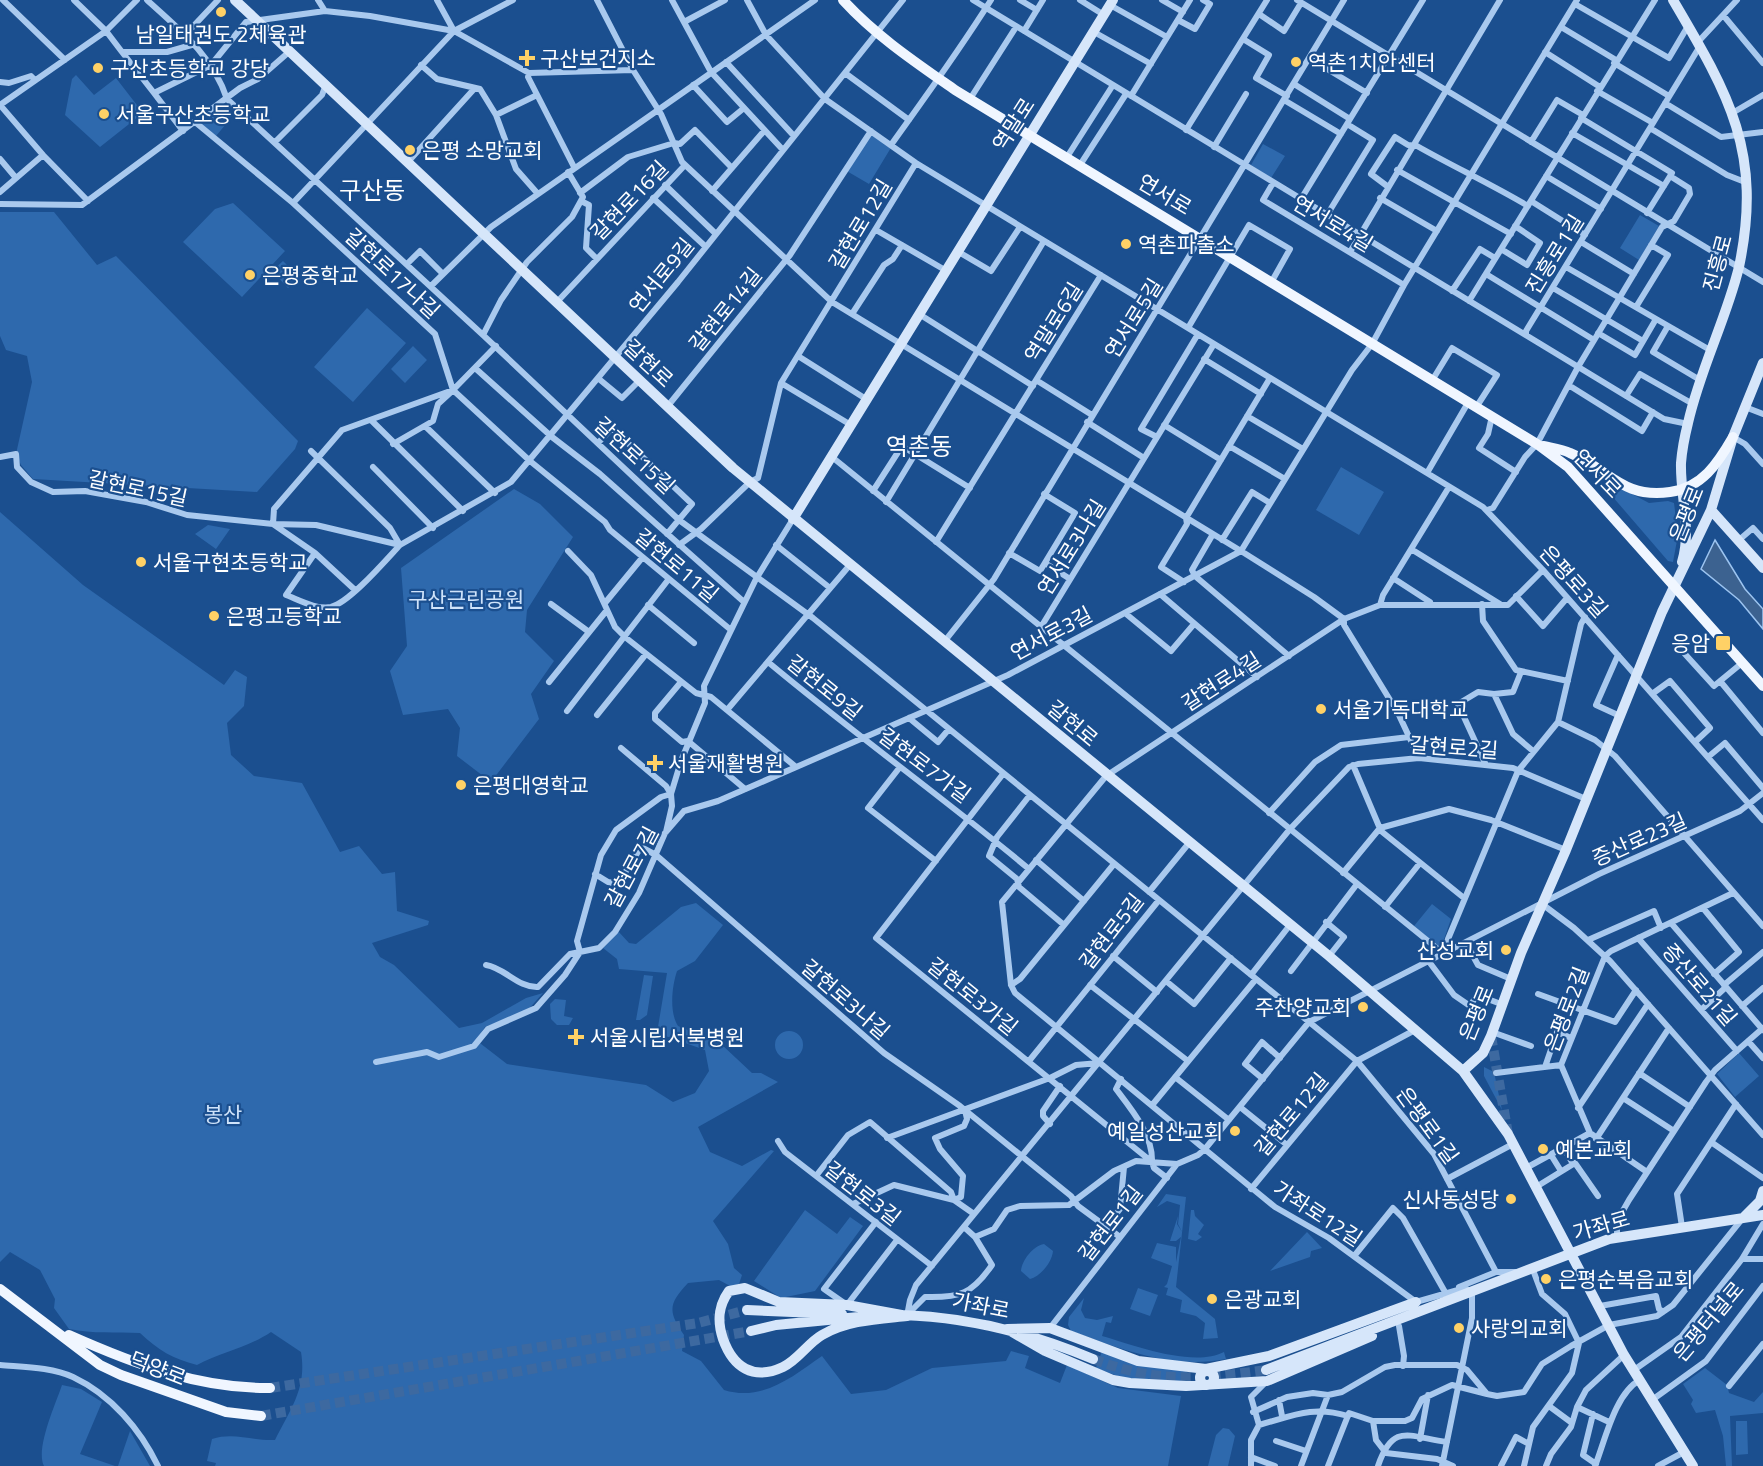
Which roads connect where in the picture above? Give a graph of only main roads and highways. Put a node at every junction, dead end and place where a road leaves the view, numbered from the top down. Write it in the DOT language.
graph roads {
  1 [pos="235,0"];
  2 [pos="843,0"];
  3 [pos="1673,0"];
  4 [pos="1109,6"];
  5 [pos="1030,135"];
  6 [pos="1763,363"];
  7 [pos="1758,390"];
  8 [pos="1733,437"];
  9 [pos="1537,444"];
  10 [pos="1683,490"];
  11 [pos="1711,510"];
  12 [pos="793,519"];
  13 [pos="1763,568"];
  14 [pos="1673,588"];
  15 [pos="1763,686"];
  16 [pos="1464,1071"];
  17 [pos="1763,1191"];
  18 [pos="1763,1215"];
  19 [pos="1743,1218"];
  20 [pos="1572,1253"];
  21 [pos="0,1289"];
  22 [pos="1417,1306"];
  23 [pos="747,1310"];
  24 [pos="857,1316"];
  25 [pos="907,1316"];
  26 [pos="54,1328"];
  27 [pos="1007,1329"];
  28 [pos="751,1331"];
  29 [pos="1093,1359"];
  30 [pos="1249,1360"];
  31 [pos="1182,1367"];
  32 [pos="1206,1369"];
  33 [pos="1266,1376"];
  34 [pos="1250,1383"];
  35 [pos="1186,1386"];
  36 [pos="1207,1386"];
  37 [pos="270,1388"];
  38 [pos="261,1416"];
  39 [pos="1693,1466"];
  1 -- 12 [label="main road, 갈현로"];
  2 -- 5 [label="main road, 연서로"];
  3 -- 10 [label="main road, 진흥로"];
  4 -- 5 [label="main road, 역말로"];
  5 -- 9 [label="main road, 연서로"];
  5 -- 12 [label="main road, 역말로"];
  6 -- 7 [label="main road, 은평로"];
  7 -- 8 [label="main road, 은평로"];
  8 -- 10 [label="main road"];
  8 -- 11 [label="main road, 은평로"];
  9 -- 10 [label="main road"];
  9 -- 14 [label="main road, 연서로"];
  10 -- 14 [label="main road, 진흥로"];
  11 -- 13 [label="main road"];
  11 -- 14 [label="main road, 은평로"];
  12 -- 16 [label="main road, 갈현로"];
  14 -- 15 [label="main road, 연서로"];
  14 -- 16 [label="main road, 은평로"];
  16 -- 20 [label="main road, 은평로"];
  17 -- 19 [label="main road"];
  18 -- 19 [label="main road, 가좌로"];
  19 -- 20 [label="main road, 가좌로"];
  20 -- 22 [label="main road, 가좌로"];
  20 -- 39 [label="main road"];
  21 -- 26 [label="main road, 덕양로"];
  22 -- 30 [label="main road"];
  22 -- 33 [label="main road, 가좌로"];
  22 -- 33 [label="main road"];
  23 -- 24 [label="main road, 가좌로"];
  24 -- 25 [label="main road, 가좌로"];
  24 -- 28 [label="main road, 가좌로"];
  25 -- 25 [label="main road"];
  25 -- 27 [label="main road, 가좌로"];
  26 -- 37 [label="main road, 덕양로"];
  26 -- 38 [label="main road, 덕양로"];
  27 -- 29 [label="main road, 가좌로"];
  27 -- 31 [label="main road"];
  27 -- 35 [label="main road"];
  30 -- 32 [label="main road"];
  30 -- 34 [label="main road"];
  31 -- 32 [label="main road"];
  31 -- 35 [label="main road"];
  32 -- 36 [label="main road"];
  33 -- 34 [label="main road"];
  34 -- 36 [label="main road"];
  35 -- 36 [label="main road"];
}
